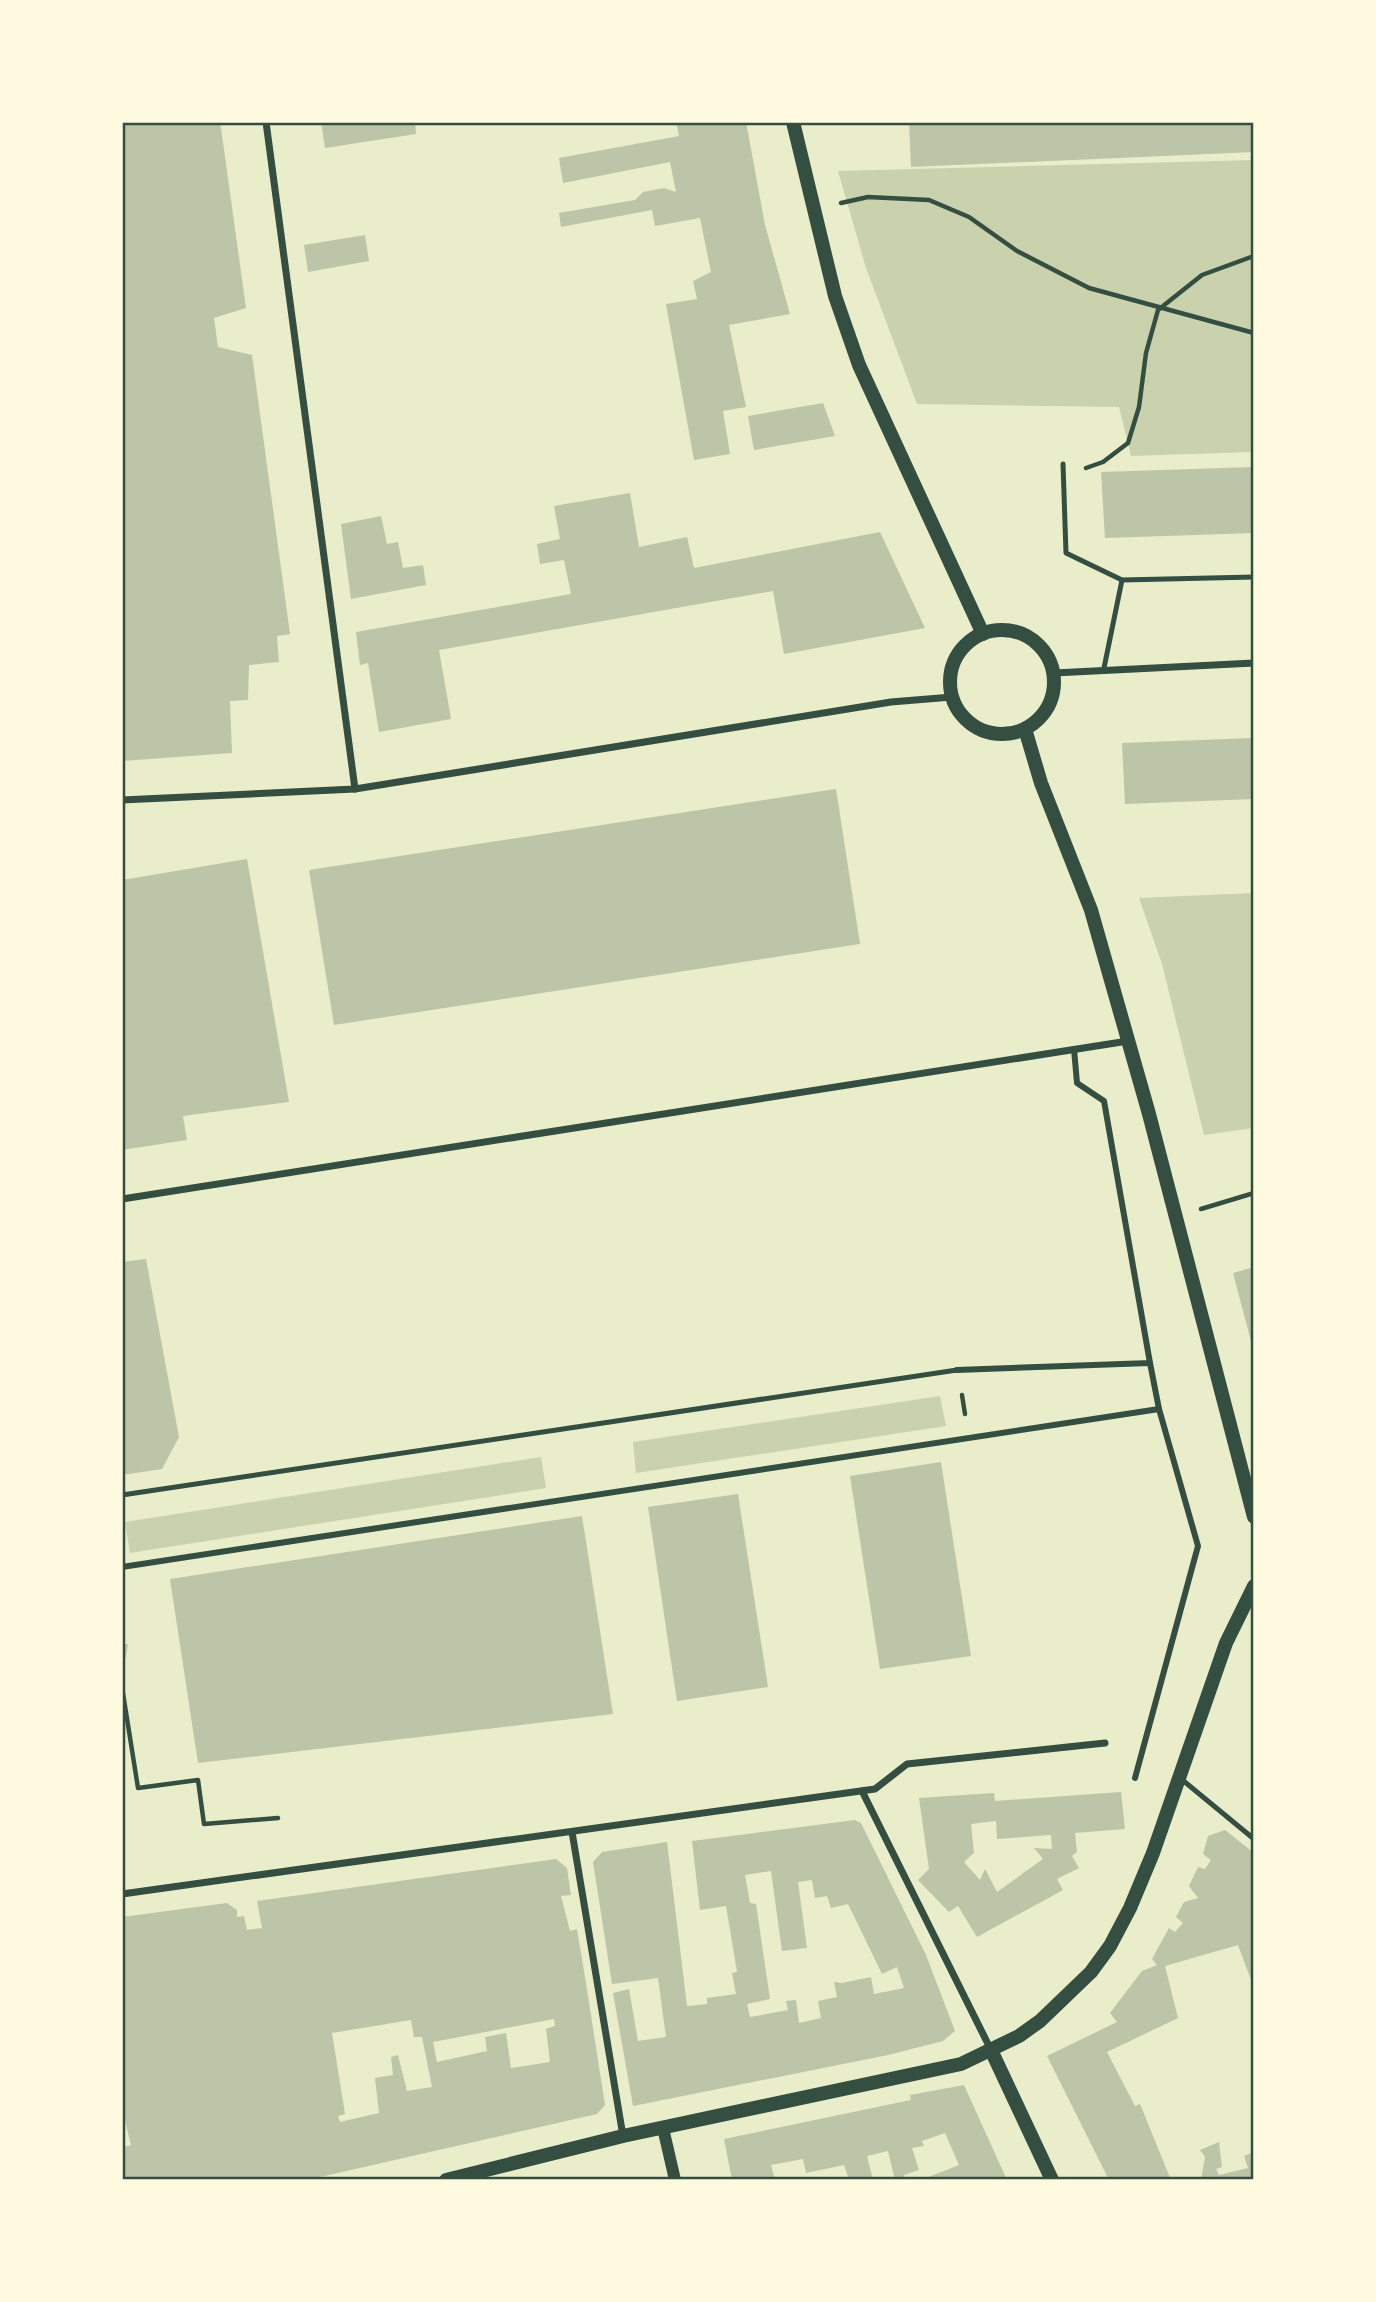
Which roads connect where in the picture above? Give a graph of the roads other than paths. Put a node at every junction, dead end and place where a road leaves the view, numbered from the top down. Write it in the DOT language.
graph roads {
  1 [pos="266,122"];
  2 [pos="793,122"];
  3 [pos="1063,464"];
  4 [pos="1254,577"];
  5 [pos="1122,580"];
  6 [pos="983,634"];
  7 [pos="1254,663"];
  8 [pos="1104,668"];
  9 [pos="1054,673"];
  10 [pos="952,697"];
  11 [pos="1025,729"];
  12 [pos="355,789"];
  13 [pos="122,800"];
  14 [pos="1128,1041"];
  15 [pos="1074,1049"];
  16 [pos="122,1199"];
  17 [pos="1150,1363"];
  18 [pos="957,1370"];
  19 [pos="1159,1409"];
  20 [pos="122,1494"];
  21 [pos="1254,1517"];
  22 [pos="122,1567"];
  23 [pos="1254,1586"];
  24 [pos="1105,1743"];
  25 [pos="1135,1778"];
  26 [pos="1180,1778"];
  27 [pos="862,1791"];
  28 [pos="572,1832"];
  29 [pos="1254,1839"];
  30 [pos="122,1894"];
  31 [pos="991,2050"];
  32 [pos="663,2128"];
  33 [pos="622,2136"];
  34 [pos="446,2179"];
  35 [pos="675,2179"];
  36 [pos="1052,2179"];
  1 -- 12 [label="street"];
  2 -- 6 [label="main road"];
  3 -- 5 [label="lane"];
  4 -- 5 [label="lane"];
  5 -- 8 [label="lane"];
  6 -- 9 [label="main road"];
  6 -- 10 [label="main road"];
  7 -- 8 [label="street"];
  8 -- 9 [label="street"];
  9 -- 11 [label="main road"];
  10 -- 11 [label="main road"];
  10 -- 12 [label="street"];
  11 -- 14 [label="main road"];
  12 -- 13 [label="street"];
  14 -- 15 [label="street"];
  14 -- 21 [label="main road"];
  15 -- 16 [label="street"];
  15 -- 17 [label="street"];
  17 -- 18 [label="street"];
  17 -- 19 [label="street"];
  18 -- 20 [label="lane"];
  19 -- 22 [label="street"];
  19 -- 25 [label="street"];
  23 -- 26 [label="main road"];
  24 -- 27 [label="street"];
  26 -- 29 [label="lane"];
  26 -- 31 [label="main road"];
  27 -- 28 [label="street"];
  27 -- 31 [label="street"];
  28 -- 30 [label="street"];
  28 -- 33 [label="street"];
  31 -- 32 [label="main road"];
  31 -- 36 [label="main road"];
  32 -- 33 [label="main road"];
  32 -- 35 [label="street"];
  33 -- 34 [label="main road"];
}
